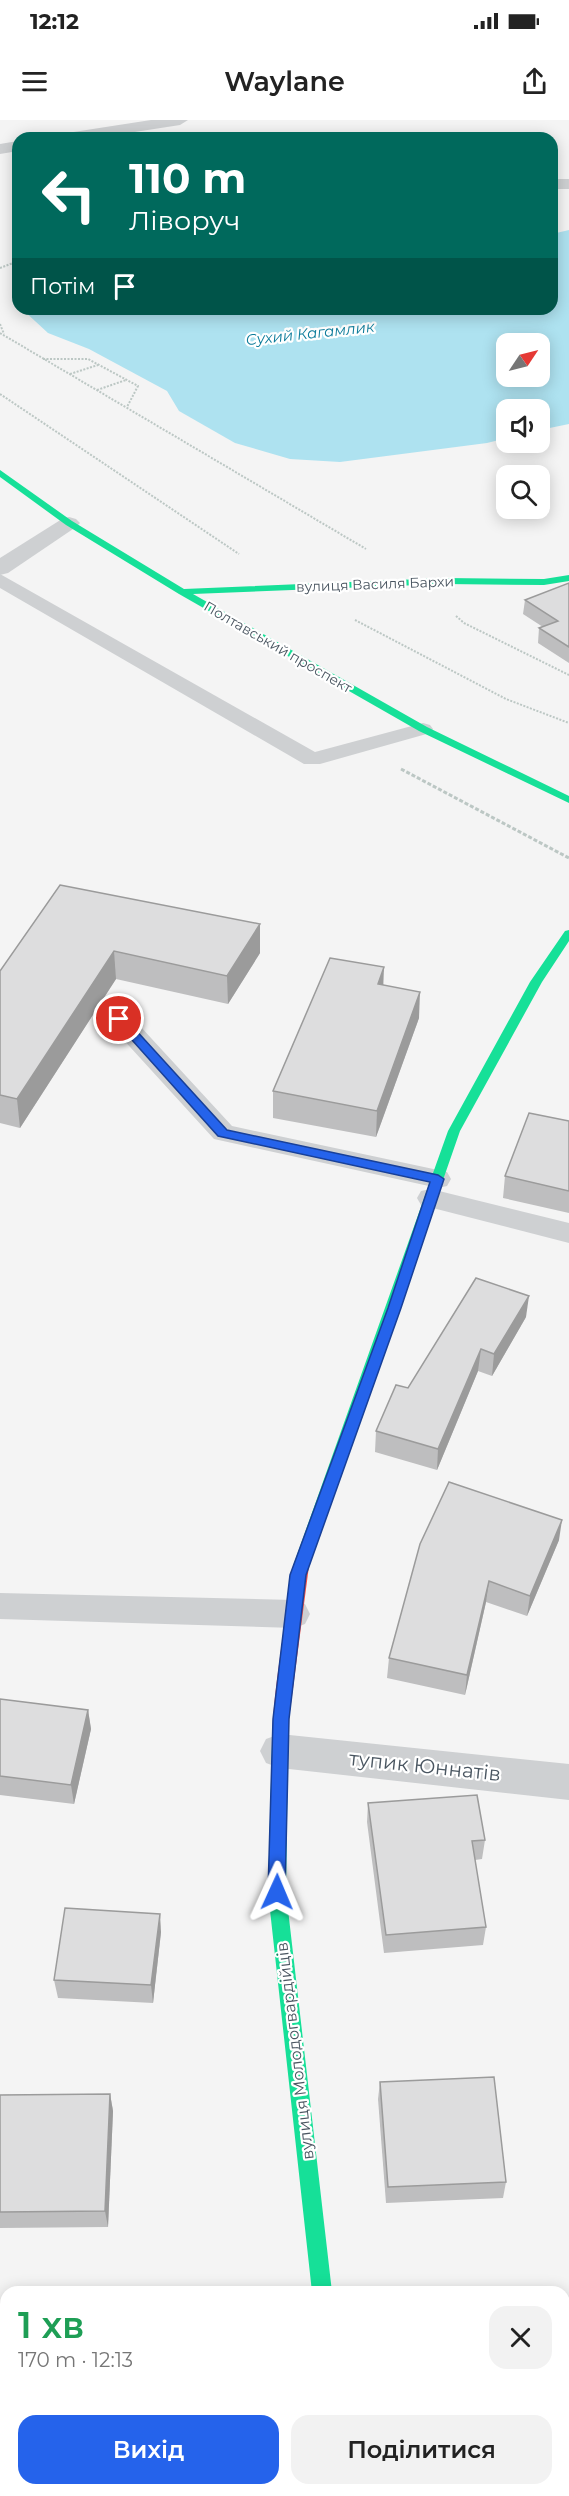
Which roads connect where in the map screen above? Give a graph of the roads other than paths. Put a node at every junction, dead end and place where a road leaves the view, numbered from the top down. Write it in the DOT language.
graph roads {
  1 [pos="180,120"];
  2 [pos="105,132"];
  3 [pos="0,473"];
  4 [pos="69,523"];
  5 [pos="0,568"];
  6 [pos="569,578"];
  7 [pos="0,580"];
  8 [pos="182,592"];
  9 [pos="423,729"];
  10 [pos="569,800"];
  11 [pos="569,933"];
  12 [pos="119,1019"];
  13 [pos="434,1189"];
  14 [pos="569,1233"];
  15 [pos="0,1606"];
  16 [pos="294,1614"];
  17 [pos="280,1751"];
  18 [pos="569,1782"];
  19 [pos="321,2286"];
  1 -- 2 [label="street"];
  3 -- 4 [label="main road, Полтавський проспект"];
  4 -- 5 [label="street"];
  4 -- 8 [label="main road, Полтавський проспект"];
  6 -- 8 [label="main road, вулиця Василя Бархи"];
  7 -- 9 [label="lane"];
  8 -- 9 [label="main road, Полтавський проспект"];
  9 -- 10 [label="main road, Полтавський проспект"];
  11 -- 13 [label="main road, вулиця Молодогвардійців"];
  12 -- 13 [label="lane"];
  13 -- 14 [label="lane"];
  13 -- 16 [label="main road, вулиця Молодогвардійців"];
  15 -- 16 [label="lane"];
  16 -- 17 [label="main road, вулиця Молодогвардійців"];
  17 -- 18 [label="street, тупик Юннатів"];
  17 -- 19 [label="main road, вулиця Молодогвардійців"];
}
